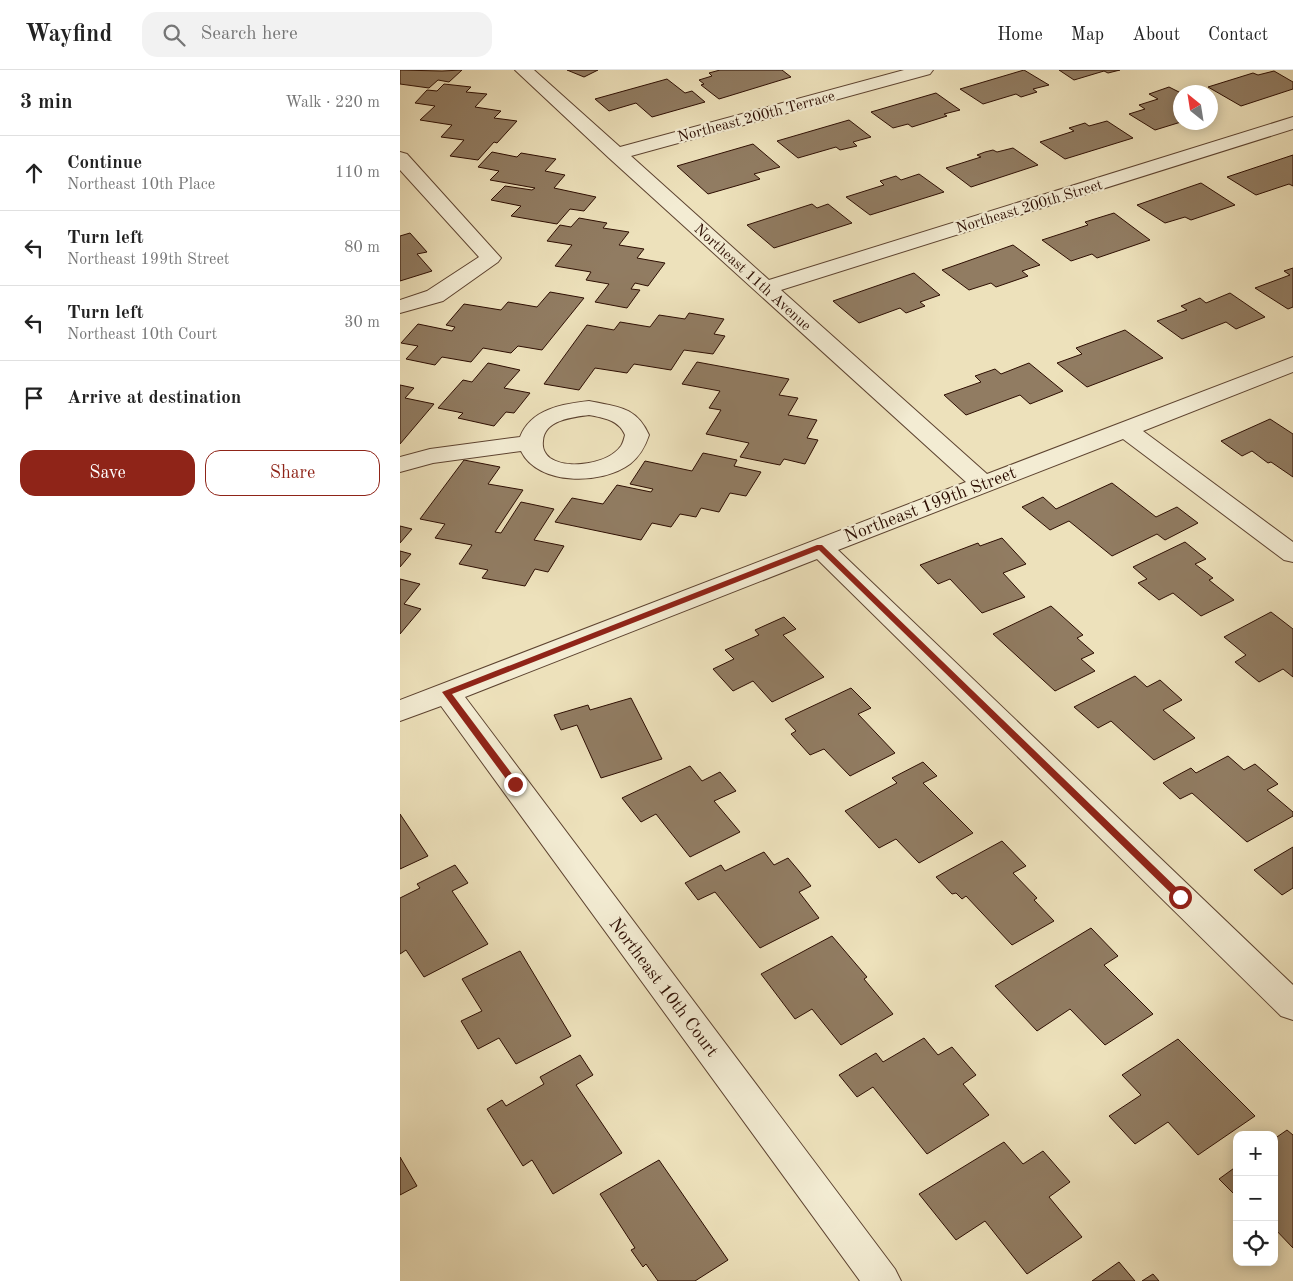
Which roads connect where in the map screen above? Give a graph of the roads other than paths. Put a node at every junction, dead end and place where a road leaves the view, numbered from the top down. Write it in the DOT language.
graph roads {
  1 [pos="524,70"];
  2 [pos="924,70"];
  3 [pos="1293,123"];
  4 [pos="616,154"];
  5 [pos="400,158"];
  6 [pos="766,288"];
  7 [pos="400,307"];
  8 [pos="1293,364"];
  9 [pos="1125,429"];
  10 [pos="529,442"];
  11 [pos="400,465"];
  12 [pos="983,484"];
  13 [pos="820,547"];
  14 [pos="1293,554"];
  15 [pos="446,692"];
  16 [pos="400,710"];
  17 [pos="1293,1006"];
  18 [pos="882,1281"];
  1 -- 4 [label="street, Northeast 11th Avenue"];
  2 -- 4 [label="street, Northeast 200th Terrace"];
  3 -- 6 [label="street, Northeast 200th Street"];
  4 -- 6 [label="street, Northeast 11th Avenue"];
  5 -- 7 [label="street"];
  6 -- 12 [label="street, Northeast 11th Avenue"];
  8 -- 9 [label="street, Northeast 199th Street"];
  9 -- 12 [label="street, Northeast 199th Street"];
  9 -- 14 [label="street"];
  10 -- 11 [label="street"];
  12 -- 13 [label="street, Northeast 199th Street"];
  13 -- 15 [label="street, Northeast 199th Street"];
  13 -- 17 [label="street"];
  15 -- 16 [label="street, Northeast 199th Street"];
  15 -- 18 [label="street, Northeast 10th Court"];
}
